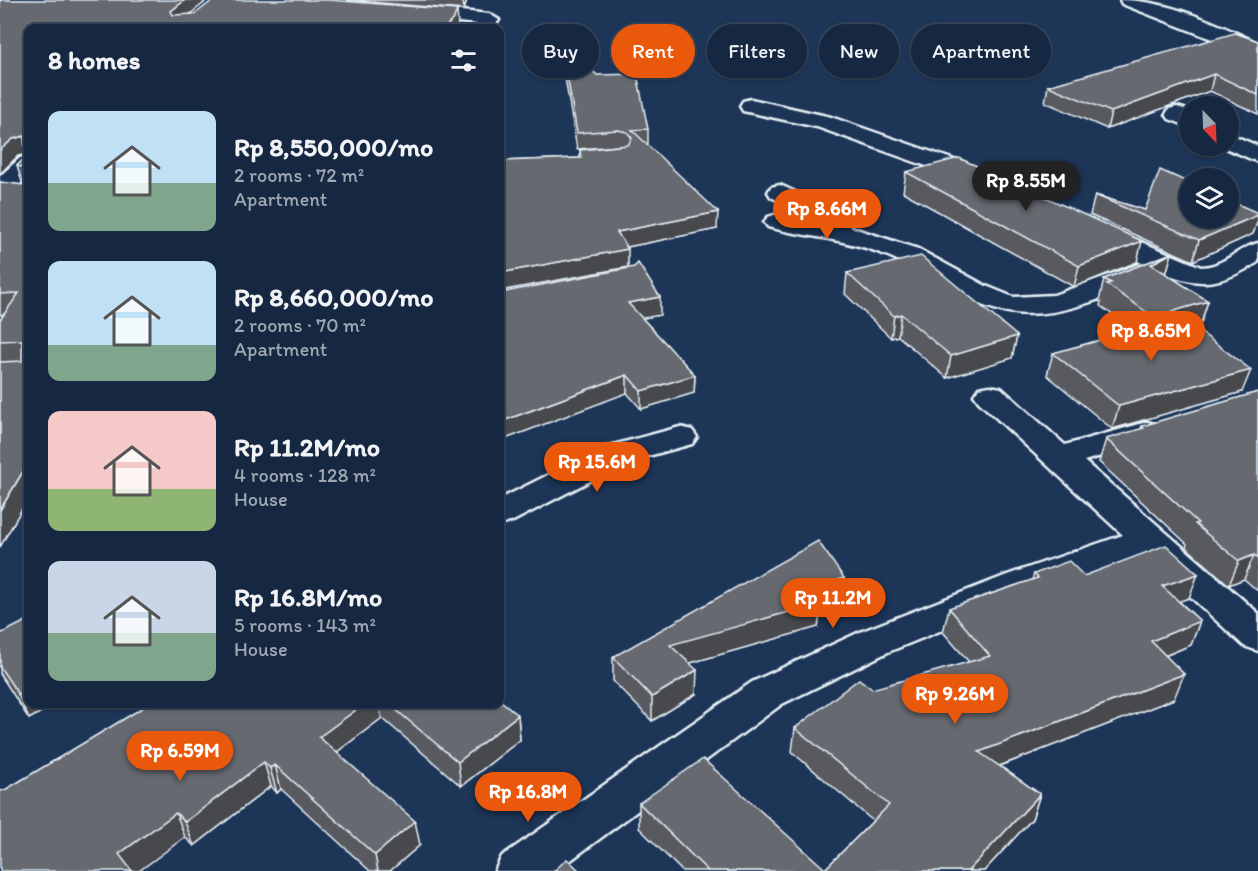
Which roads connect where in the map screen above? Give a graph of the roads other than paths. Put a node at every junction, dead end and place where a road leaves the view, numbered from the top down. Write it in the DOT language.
graph roads {
  1 [pos="1129,0"];
  2 [pos="391,10"];
  3 [pos="486,24"];
  4 [pos="1258,51"];
  5 [pos="751,106"];
  6 [pos="1239,146"];
  7 [pos="1258,155"];
  8 [pos="24,167"];
  9 [pos="1002,187"];
  10 [pos="780,192"];
  11 [pos="24,195"];
  12 [pos="777,222"];
  13 [pos="1077,222"];
  14 [pos="893,248"];
  15 [pos="1258,251"];
  16 [pos="1165,263"];
  17 [pos="990,395"];
  18 [pos="1181,422"];
  19 [pos="680,436"];
  20 [pos="1060,457"];
  21 [pos="504,511"];
  22 [pos="1149,539"];
  23 [pos="1258,636"];
  24 [pos="519,871"];
  1 -- 4 [label="street"];
  2 -- 3 [label="street"];
  5 -- 9 [label="street"];
  6 -- 7 [label="street"];
  8 -- 11 [label="street"];
  10 -- 14 [label="street"];
  12 -- 14 [label="street"];
  13 -- 16 [label="street"];
  14 -- 16 [label="street"];
  15 -- 16 [label="street"];
  17 -- 20 [label="street"];
  18 -- 20 [label="street"];
  19 -- 21 [label="street"];
  20 -- 22 [label="street"];
  22 -- 23 [label="street"];
  22 -- 24 [label="street"];
}
